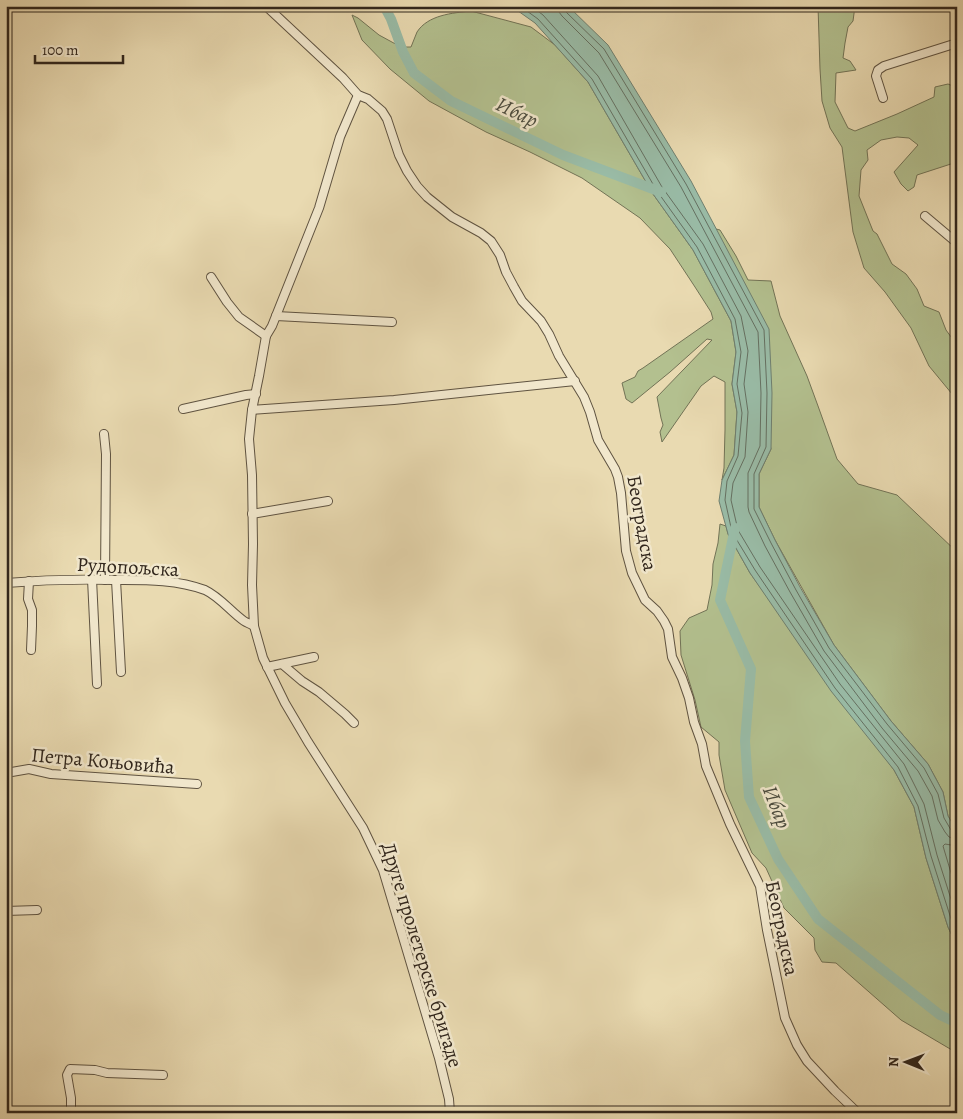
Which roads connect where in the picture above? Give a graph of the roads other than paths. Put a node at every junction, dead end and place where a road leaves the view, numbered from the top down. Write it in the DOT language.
graph roads {
  1 [pos="266,6"];
  2 [pos="957,43"];
  3 [pos="358,95"];
  4 [pos="883,98"];
  5 [pos="925,216"];
  6 [pos="957,242"];
  7 [pos="211,277"];
  8 [pos="276,316"];
  9 [pos="392,322"];
  10 [pos="266,336"];
  11 [pos="574,381"];
  12 [pos="256,394"];
  13 [pos="183,408"];
  14 [pos="252,410"];
  15 [pos="104,434"];
  16 [pos="328,501"];
  17 [pos="252,514"];
  18 [pos="92,580"];
  19 [pos="105,580"];
  20 [pos="116,580"];
  21 [pos="30,581"];
  22 [pos="6,583"];
  23 [pos="254,626"];
  24 [pos="31,650"];
  25 [pos="314,658"];
  26 [pos="282,664"];
  27 [pos="267,667"];
  28 [pos="121,672"];
  29 [pos="97,684"];
  30 [pos="354,723"];
  31 [pos="6,773"];
  32 [pos="197,784"];
  33 [pos="37,910"];
  34 [pos="6,911"];
  35 [pos="163,1075"];
  36 [pos="71,1113"];
  37 [pos="450,1113"];
  38 [pos="858,1113"];
  1 -- 3 [label="street, Београдска"];
  2 -- 4 [label="street"];
  3 -- 8 [label="street"];
  3 -- 11 [label="street, Београдска"];
  5 -- 6 [label="street"];
  7 -- 10 [label="street"];
  8 -- 9 [label="street"];
  8 -- 10 [label="street"];
  10 -- 12 [label="street"];
  11 -- 14 [label="street"];
  11 -- 38 [label="street, Београдска"];
  12 -- 13 [label="street"];
  12 -- 14 [label="street"];
  14 -- 17 [label="street"];
  15 -- 19 [label="street"];
  16 -- 17 [label="street"];
  17 -- 23 [label="street"];
  18 -- 19 [label="street, Рудопољска"];
  18 -- 21 [label="street, Рудопољска"];
  18 -- 29 [label="street"];
  19 -- 20 [label="street, Рудопољска"];
  20 -- 23 [label="street, Рудопољска"];
  20 -- 28 [label="street"];
  21 -- 22 [label="street, Рудопољска"];
  21 -- 24 [label="street"];
  23 -- 27 [label="street, Друге пролетерске бригаде"];
  25 -- 26 [label="street"];
  26 -- 27 [label="street"];
  26 -- 30 [label="street"];
  27 -- 37 [label="street, Друге пролетерске бригаде"];
  31 -- 32 [label="street, Петра Коњовића"];
  33 -- 34 [label="street"];
  35 -- 36 [label="street"];
}
